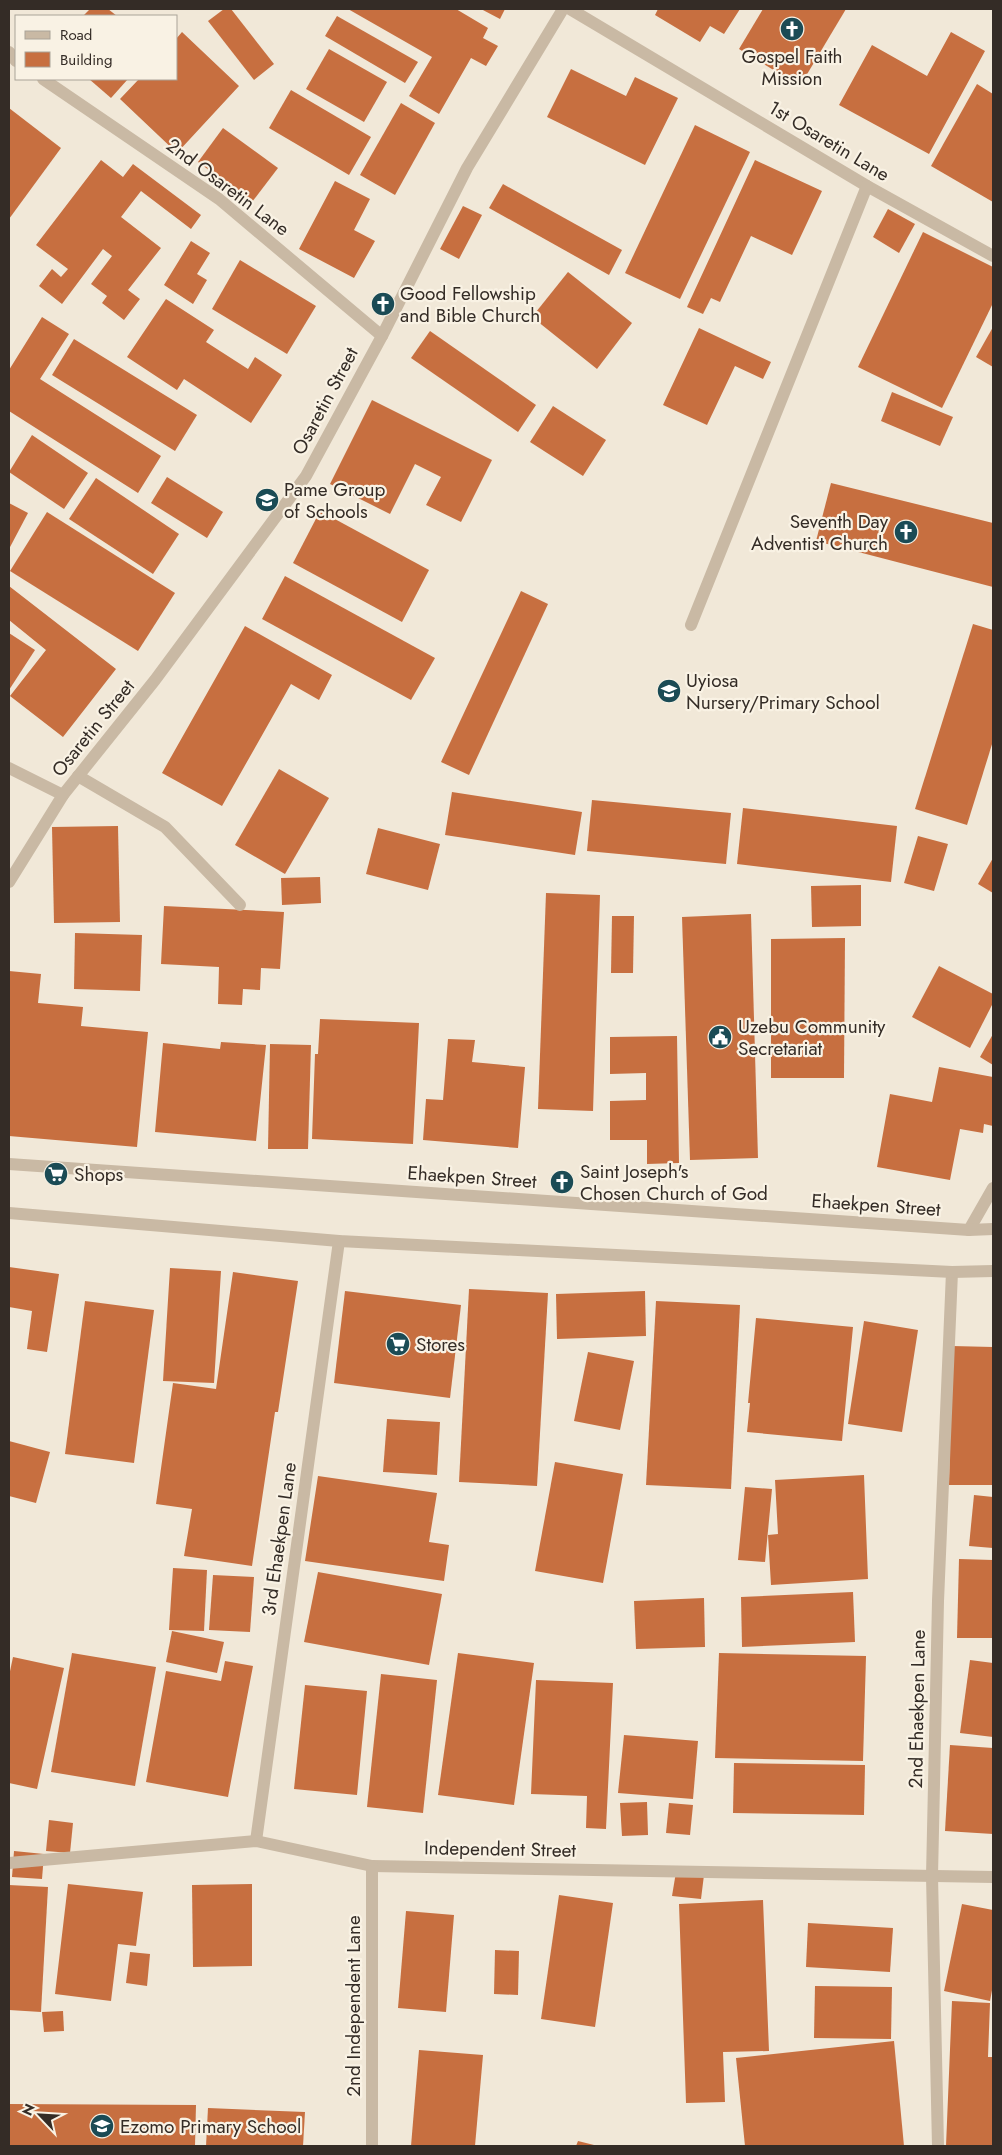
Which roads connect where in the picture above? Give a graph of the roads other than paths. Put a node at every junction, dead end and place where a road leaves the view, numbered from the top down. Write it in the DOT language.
graph roads {
  1 [pos="563,9"];
  2 [pos="570,9"];
  3 [pos="44,80"];
  4 [pos="867,186"];
  5 [pos="993,256"];
  6 [pos="382,336"];
  7 [pos="691,625"];
  8 [pos="9,768"];
  9 [pos="78,776"];
  10 [pos="63,795"];
  11 [pos="9,882"];
  12 [pos="240,905"];
  13 [pos="9,1164"];
  14 [pos="993,1188"];
  15 [pos="9,1213"];
  16 [pos="993,1229"];
  17 [pos="969,1230"];
  18 [pos="339,1241"];
  19 [pos="993,1271"];
  20 [pos="952,1272"];
  21 [pos="256,1841"];
  22 [pos="9,1862"];
  23 [pos="372,1866"];
  24 [pos="932,1876"];
  25 [pos="993,1877"];
  26 [pos="372,2146"];
  27 [pos="938,2146"];
  1 -- 6 [label="street, Osaretin Street"];
  2 -- 4 [label="street, 1st Osaretin Lane"];
  3 -- 6 [label="street, 2nd Osaretin Lane"];
  4 -- 5 [label="street, 1st Osaretin Lane"];
  4 -- 7 [label="street"];
  6 -- 9 [label="street, Osaretin Street"];
  8 -- 10 [label="street"];
  9 -- 10 [label="street, Osaretin Street"];
  9 -- 12 [label="street"];
  10 -- 11 [label="street, Osaretin Street"];
  13 -- 17 [label="street, Ehaekpen Street"];
  14 -- 17 [label="street"];
  15 -- 18 [label="street"];
  16 -- 17 [label="street, Ehaekpen Street"];
  18 -- 20 [label="street"];
  18 -- 21 [label="street, 3rd Ehaekpen Lane"];
  19 -- 20 [label="street"];
  20 -- 24 [label="street, 2nd Ehaekpen Lane"];
  21 -- 22 [label="street, Independent Street"];
  21 -- 23 [label="street, Independent Street"];
  23 -- 24 [label="street, Independent Street"];
  23 -- 26 [label="street, 2nd Independent Lane"];
  24 -- 25 [label="street, Independent Street"];
  24 -- 27 [label="street, 2nd Ehaekpen Lane"];
}
